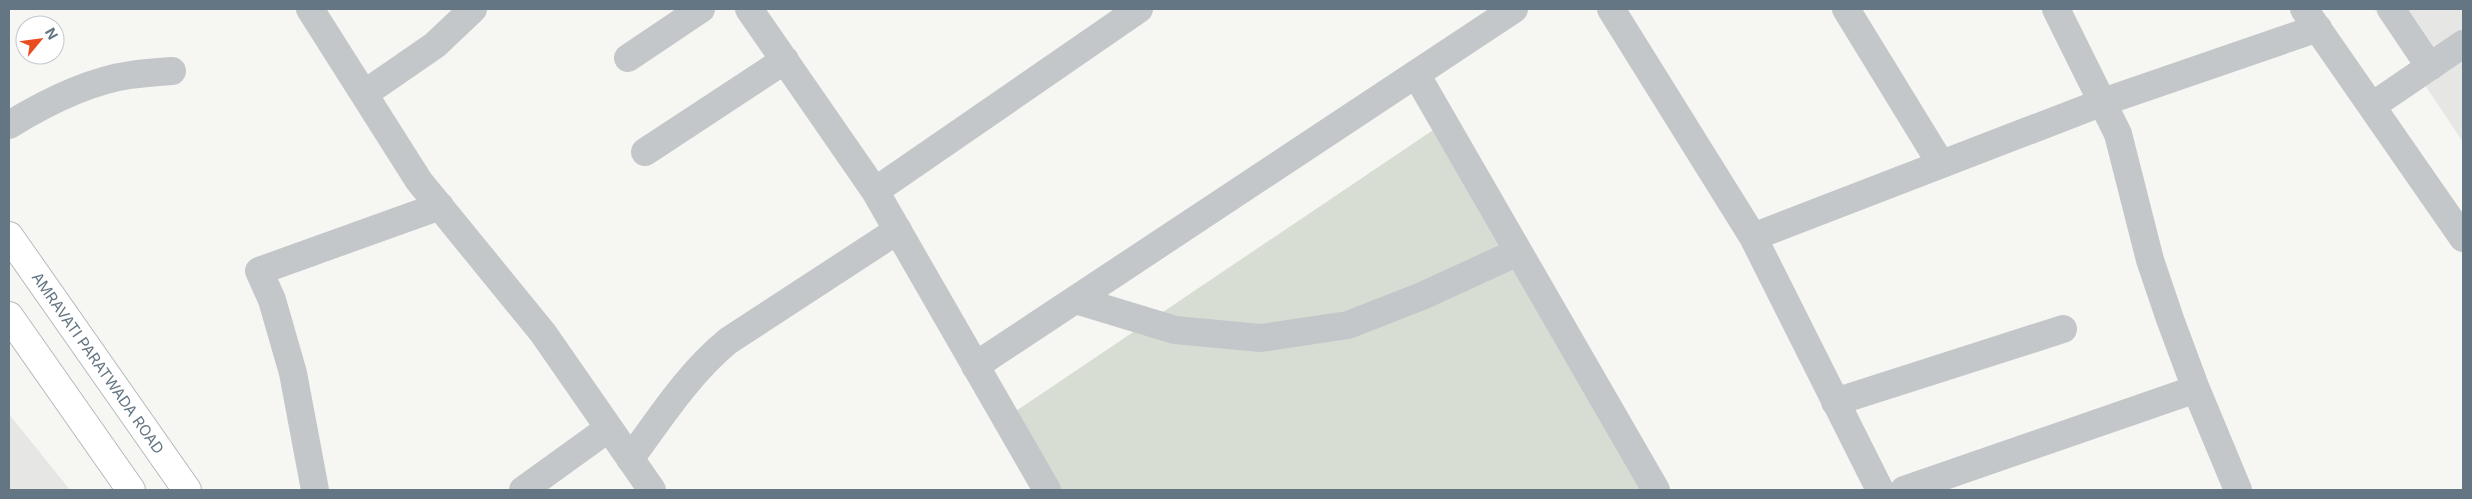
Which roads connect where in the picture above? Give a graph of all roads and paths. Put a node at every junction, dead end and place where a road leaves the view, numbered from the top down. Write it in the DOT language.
graph roads {
  1 [pos="310,9"];
  2 [pos="473,9"];
  3 [pos="701,9"];
  4 [pos="749,9"];
  5 [pos="1139,9"];
  6 [pos="1514,9"];
  7 [pos="1611,9"];
  8 [pos="1846,9"];
  9 [pos="2056,9"];
  10 [pos="2391,9"];
  11 [pos="2311,18"];
  12 [pos="2463,44"];
  13 [pos="628,58"];
  14 [pos="784,60"];
  15 [pos="2430,66"];
  16 [pos="172,71"];
  17 [pos="1416,74"];
  18 [pos="364,94"];
  19 [pos="2103,102"];
  20 [pos="2372,106"];
  21 [pos="9,125"];
  22 [pos="645,152"];
  23 [pos="1941,164"];
  24 [pos="875,190"];
  25 [pos="440,206"];
  26 [pos="898,230"];
  27 [pos="9,236"];
  28 [pos="1753,237"];
  29 [pos="2463,238"];
  30 [pos="1518,252"];
  31 [pos="1076,300"];
  32 [pos="9,316"];
  33 [pos="2063,329"];
  34 [pos="975,366"];
  35 [pos="2196,389"];
  36 [pos="1835,402"];
  37 [pos="609,428"];
  38 [pos="640,477"];
  39 [pos="131,490"];
  40 [pos="187,490"];
  41 [pos="315,490"];
  42 [pos="523,490"];
  43 [pos="1047,490"];
  44 [pos="1656,490"];
  45 [pos="1880,490"];
  46 [pos="1904,490"];
  47 [pos="2238,490"];
  1 -- 18 [label="street"];
  2 -- 18 [label="street"];
  3 -- 13 [label="street"];
  4 -- 14 [label="street"];
  5 -- 24 [label="street"];
  6 -- 17 [label="street"];
  7 -- 28 [label="street"];
  8 -- 23 [label="street"];
  9 -- 19 [label="street"];
  10 -- 15 [label="street"];
  11 -- 19 [label="street"];
  11 -- 20 [label="street"];
  12 -- 15 [label="street"];
  14 -- 22 [label="street"];
  14 -- 24 [label="street"];
  15 -- 20 [label="street"];
  16 -- 21 [label="street"];
  17 -- 30 [label="street"];
  17 -- 31 [label="street"];
  18 -- 25 [label="street"];
  19 -- 23 [label="street"];
  19 -- 35 [label="street"];
  20 -- 29 [label="street"];
  23 -- 28 [label="street"];
  24 -- 26 [label="street"];
  25 -- 37 [label="street"];
  25 -- 41 [label="street"];
  26 -- 34 [label="street"];
  26 -- 38 [label="street"];
  27 -- 40 [label="main road, AMRAVATI PARATWADA ROAD"];
  28 -- 36 [label="street"];
  30 -- 31 [label="street"];
  30 -- 44 [label="street"];
  31 -- 34 [label="street"];
  32 -- 39 [label="main road"];
  33 -- 36 [label="street"];
  34 -- 43 [label="street"];
  35 -- 46 [label="street"];
  35 -- 47 [label="street"];
  36 -- 45 [label="street"];
  37 -- 38 [label="street"];
  37 -- 42 [label="street"];
}
